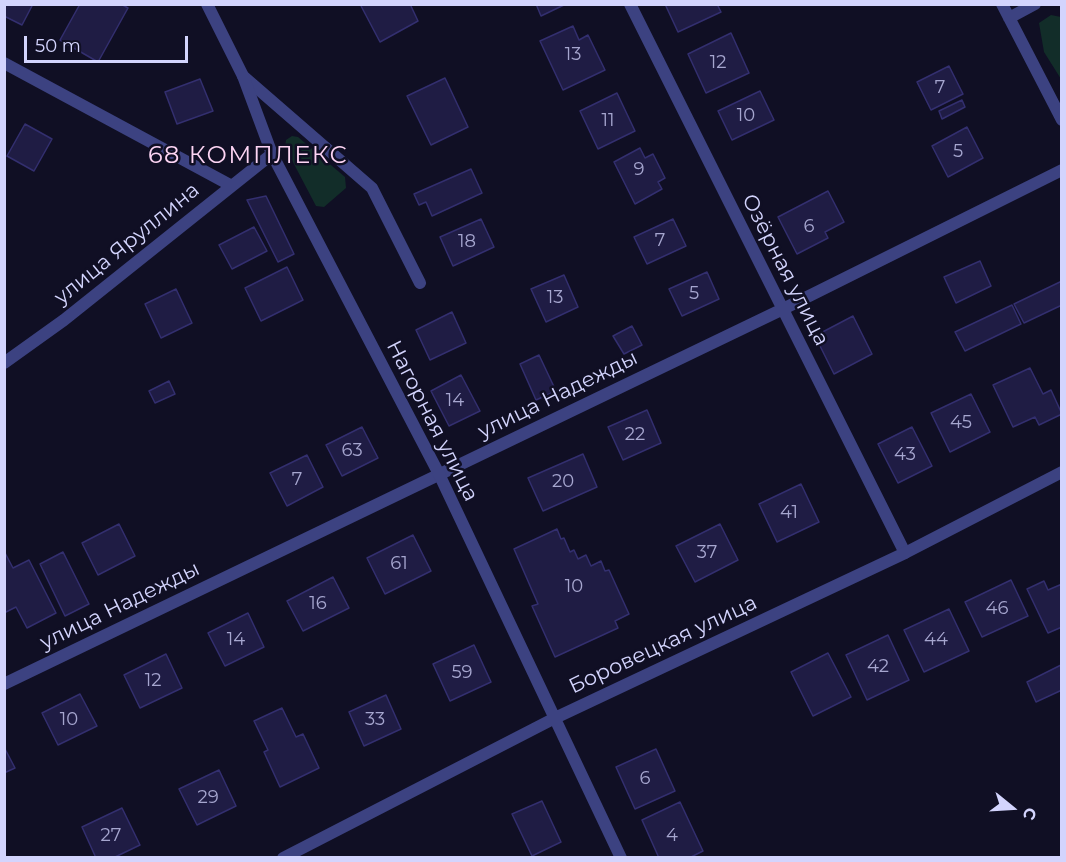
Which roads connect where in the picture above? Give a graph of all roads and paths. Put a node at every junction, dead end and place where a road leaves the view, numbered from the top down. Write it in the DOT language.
graph roads {
  1 [pos="207,4"];
  2 [pos="630,4"];
  3 [pos="1002,4"];
  4 [pos="1035,4"];
  5 [pos="1009,18"];
  6 [pos="4,63"];
  7 [pos="243,76"];
  8 [pos="1062,120"];
  9 [pos="272,154"];
  10 [pos="1062,170"];
  11 [pos="232,186"];
  12 [pos="420,283"];
  13 [pos="783,309"];
  14 [pos="4,363"];
  15 [pos="1062,472"];
  16 [pos="439,474"];
  17 [pos="905,553"];
  18 [pos="4,684"];
  19 [pos="555,718"];
  20 [pos="283,858"];
  21 [pos="621,858"];
  1 -- 7 [label="street, Нагорная улица"];
  2 -- 13 [label="street, Озёрная улица"];
  3 -- 5 [label="street"];
  4 -- 5 [label="street"];
  5 -- 8 [label="street"];
  6 -- 11 [label="street"];
  7 -- 9 [label="street, Нагорная улица"];
  7 -- 12 [label="street"];
  9 -- 11 [label="street, улица Яруллина"];
  9 -- 16 [label="street, Нагорная улица"];
  10 -- 13 [label="street, улица Надежды"];
  11 -- 14 [label="street, улица Яруллина"];
  13 -- 16 [label="street, улица Надежды"];
  13 -- 17 [label="street, Озёрная улица"];
  15 -- 17 [label="street, Боровецкая улица"];
  16 -- 18 [label="street, улица Надежды"];
  16 -- 19 [label="street, Нагорная улица"];
  17 -- 19 [label="street, Боровецкая улица"];
  19 -- 20 [label="street, Боровецкая улица"];
  19 -- 21 [label="street, Нагорная улица"];
}
